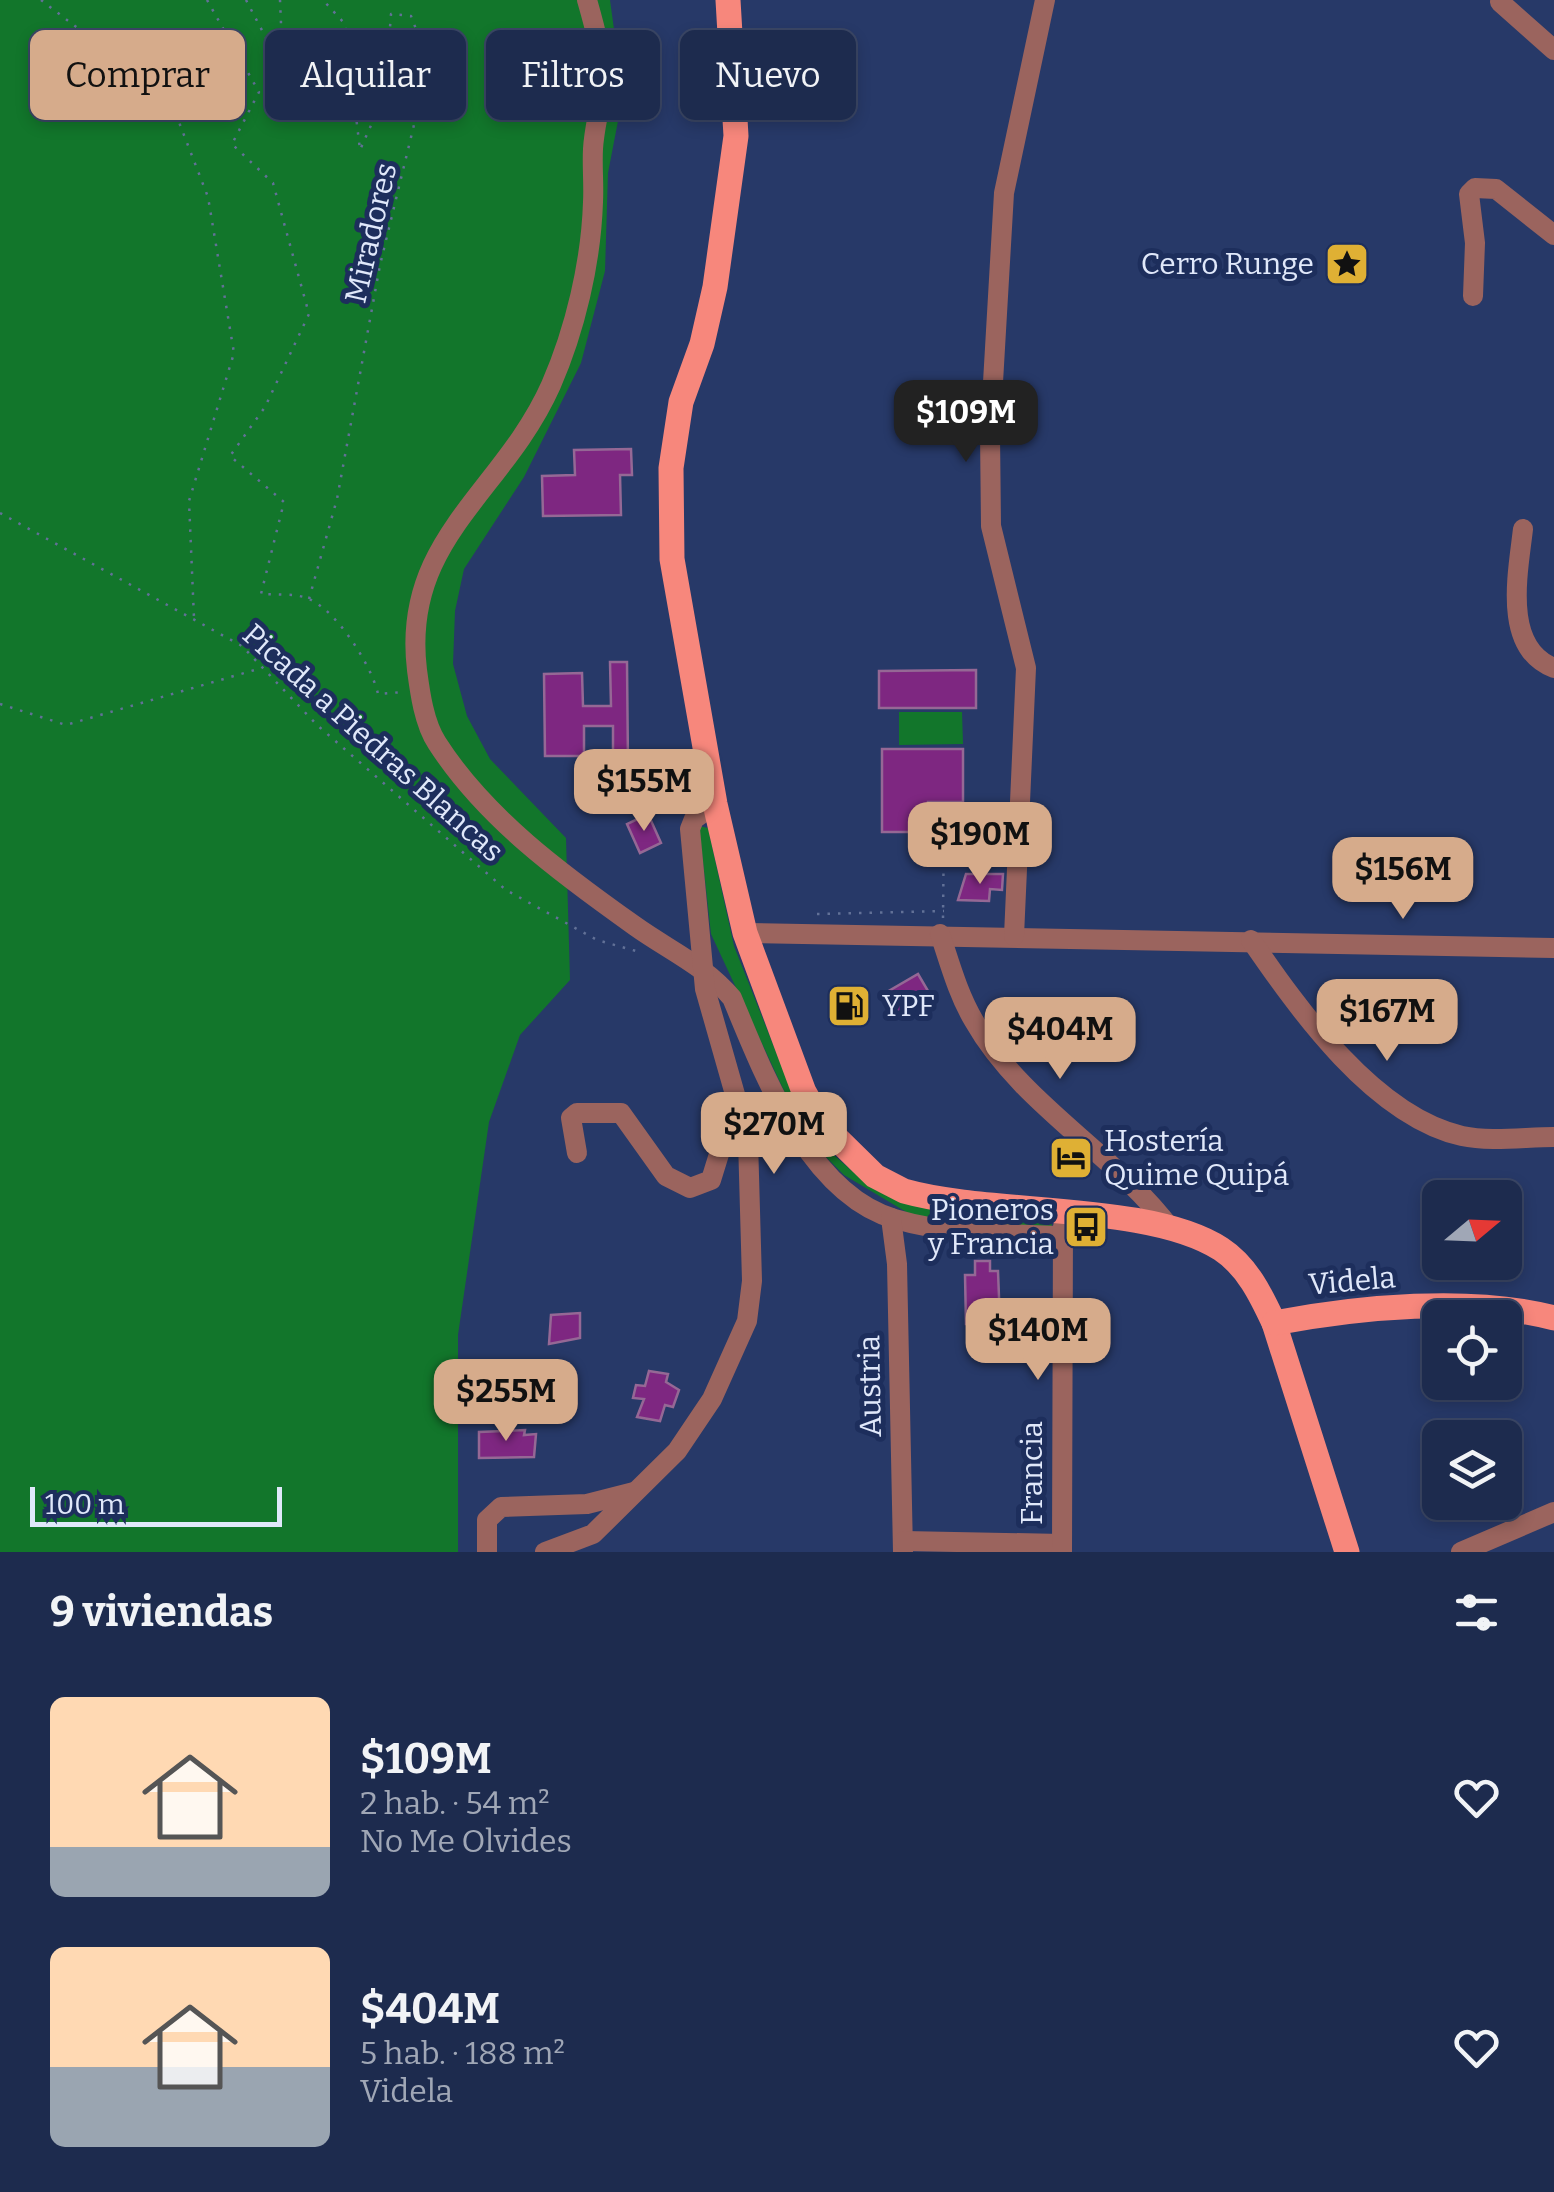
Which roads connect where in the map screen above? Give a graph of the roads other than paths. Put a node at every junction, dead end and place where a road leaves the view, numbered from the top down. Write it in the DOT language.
graph roads {
  1 [pos="587,0"];
  2 [pos="728,0"];
  3 [pos="1045,0"];
  4 [pos="1500,2"];
  5 [pos="1554,50"];
  6 [pos="1554,236"];
  7 [pos="1473,296"];
  8 [pos="1523,529"];
  9 [pos="1554,668"];
  10 [pos="715,804"];
  11 [pos="745,933"];
  12 [pos="940,934"];
  13 [pos="1014,936"];
  14 [pos="1251,940"];
  15 [pos="1554,948"];
  16 [pos="701,965"];
  17 [pos="744,1122"];
  18 [pos="1554,1136"];
  19 [pos="578,1153"];
  20 [pos="891,1218"];
  21 [pos="1063,1225"];
  22 [pos="1171,1229"];
  23 [pos="1554,1318"];
  24 [pos="1274,1323"];
  25 [pos="640,1490"];
  26 [pos="1554,1512"];
  27 [pos="904,1547"];
  28 [pos="1062,1548"];
  29 [pos="486,1552"];
  30 [pos="545,1552"];
  31 [pos="1347,1552"];
  32 [pos="1461,1552"];
  1 -- 16 [label="street"];
  2 -- 10 [label="main road"];
  3 -- 13 [label="street"];
  4 -- 5 [label="street"];
  6 -- 7 [label="street"];
  8 -- 9 [label="street"];
  10 -- 11 [label="main road"];
  10 -- 16 [label="street"];
  11 -- 12 [label="street"];
  11 -- 21 [label="main road"];
  12 -- 13 [label="street"];
  12 -- 22 [label="street"];
  13 -- 14 [label="street"];
  14 -- 15 [label="street"];
  14 -- 18 [label="street"];
  16 -- 17 [label="street"];
  16 -- 20 [label="street"];
  17 -- 19 [label="street"];
  17 -- 25 [label="street"];
  20 -- 21 [label="street"];
  20 -- 27 [label="street, Austria"];
  21 -- 22 [label="main road"];
  21 -- 28 [label="street, Francia"];
  22 -- 24 [label="main road"];
  23 -- 24 [label="main road, Videla"];
  24 -- 31 [label="main road"];
  25 -- 29 [label="street"];
  25 -- 30 [label="street"];
  26 -- 32 [label="street"];
  27 -- 28 [label="street"];
}
